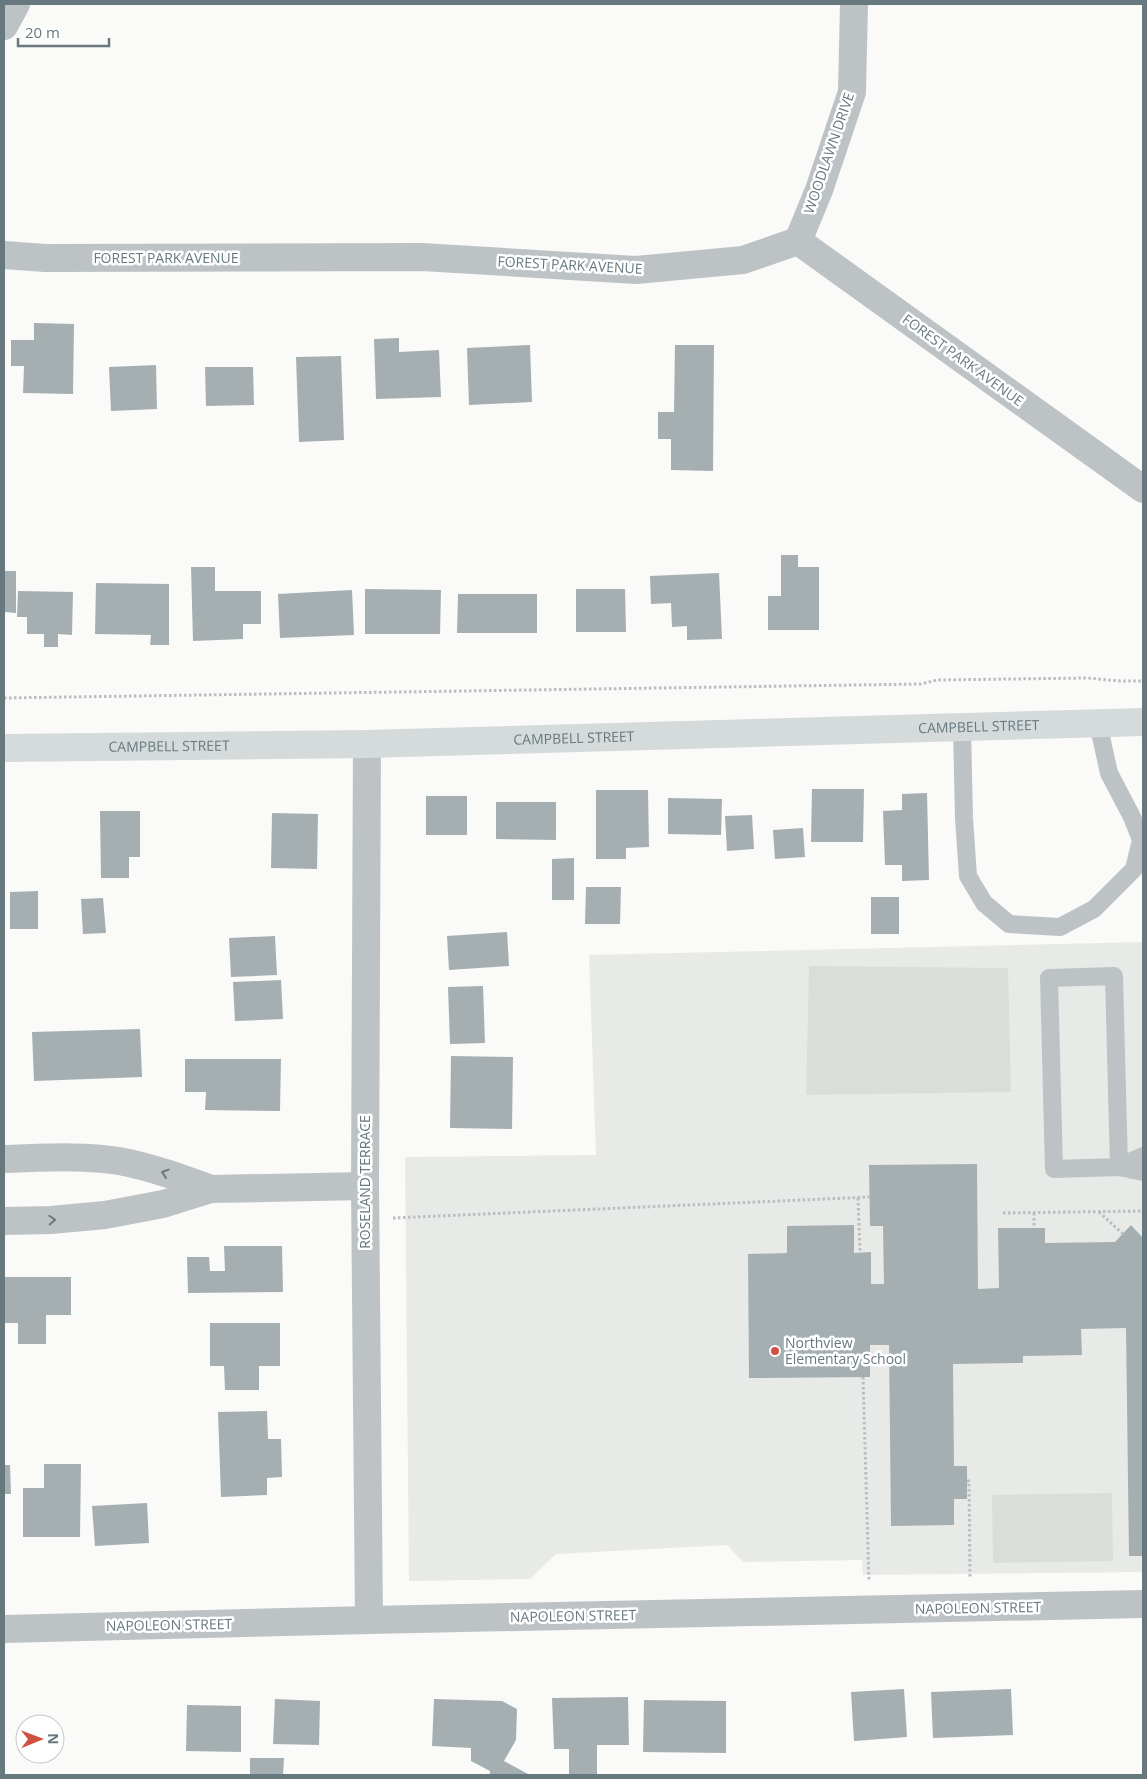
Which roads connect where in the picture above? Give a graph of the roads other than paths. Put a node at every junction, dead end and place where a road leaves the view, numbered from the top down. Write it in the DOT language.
graph roads {
  1 [pos="16,4"];
  2 [pos="854,4"];
  3 [pos="4,26"];
  4 [pos="798,241"];
  5 [pos="4,255"];
  6 [pos="1143,489"];
  7 [pos="1143,722"];
  8 [pos="1098,723"];
  9 [pos="962,727"];
  10 [pos="367,744"];
  11 [pos="4,748"];
  12 [pos="1143,1156"];
  13 [pos="4,1159"];
  14 [pos="1119,1166"];
  15 [pos="1143,1172"];
  16 [pos="365,1186"];
  17 [pos="211,1189"];
  18 [pos="4,1220"];
  19 [pos="1143,1604"];
  20 [pos="369,1620"];
  21 [pos="4,1629"];
  1 -- 3 [label="street"];
  2 -- 4 [label="street, WOODLAWN DRIVE"];
  4 -- 5 [label="street, FOREST PARK AVENUE"];
  4 -- 6 [label="street, FOREST PARK AVENUE"];
  7 -- 8 [label="main road, CAMPBELL STREET"];
  8 -- 9 [label="main road, CAMPBELL STREET"];
  8 -- 9 [label="lane"];
  9 -- 10 [label="main road, CAMPBELL STREET"];
  10 -- 11 [label="main road, CAMPBELL STREET"];
  10 -- 16 [label="street, ROSELAND TERRACE"];
  12 -- 14 [label="lane"];
  17 -- 13 [label="street, one-way"];
  14 -- 14 [label="lane"];
  14 -- 15 [label="lane"];
  16 -- 17 [label="street"];
  16 -- 20 [label="street, ROSELAND TERRACE"];
  18 -- 17 [label="street, one-way"];
  19 -- 20 [label="street, NAPOLEON STREET"];
  20 -- 21 [label="street, NAPOLEON STREET"];
}
